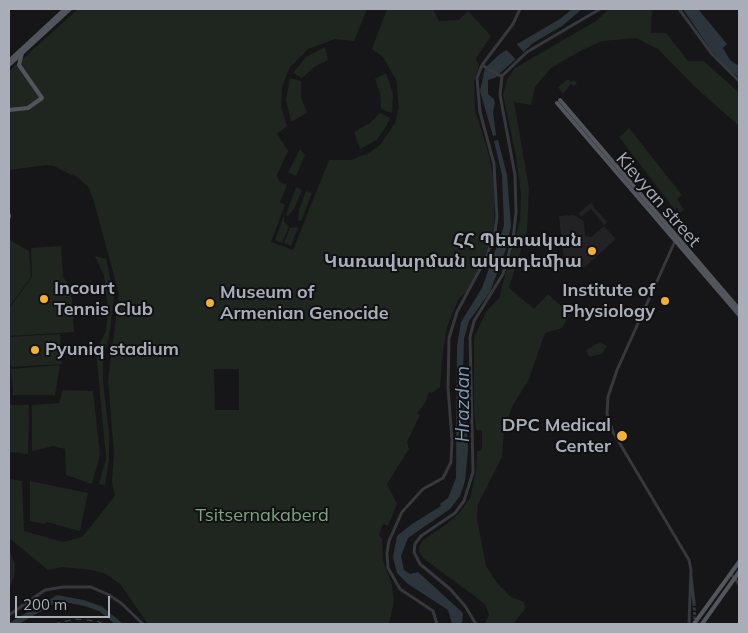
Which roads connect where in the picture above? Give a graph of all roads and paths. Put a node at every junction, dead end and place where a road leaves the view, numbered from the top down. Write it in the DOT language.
graph roads {
  1 [pos="65,9"];
  2 [pos="70,9"];
  3 [pos="520,9"];
  4 [pos="600,9"];
  5 [pos="679,9"];
  6 [pos="22,52"];
  7 [pos="9,61"];
  8 [pos="9,65"];
  9 [pos="484,66"];
  10 [pos="500,75"];
  11 [pos="739,81"];
  12 [pos="9,110"];
  13 [pos="576,118"];
  14 [pos="572,121"];
  15 [pos="621,174"];
  16 [pos="678,237"];
  17 [pos="674,241"];
  18 [pos="731,302"];
  19 [pos="739,309"];
  20 [pos="739,315"];
  21 [pos="739,562"];
  22 [pos="739,572"];
  23 [pos="731,574"];
  24 [pos="691,575"];
  25 [pos="735,578"];
  26 [pos="739,584"];
  27 [pos="694,603"];
  28 [pos="9,615"];
  29 [pos="143,624"];
  30 [pos="437,624"];
  31 [pos="476,624"];
  32 [pos="689,624"];
  33 [pos="694,624"];
  34 [pos="702,624"];
  1 -- 7 [label="main road"];
  2 -- 6 [label="main road"];
  3 -- 9 [label="street"];
  4 -- 10 [label="street"];
  5 -- 11 [label="street"];
  6 -- 8 [label="main road"];
  6 -- 12 [label="main road"];
  9 -- 10 [label="street"];
  9 -- 30 [label="street"];
  10 -- 31 [label="street"];
  13 -- 14 [label="main road"];
  13 -- 14 [label="main road, Kievyan street"];
  13 -- 15 [label="main road, Kievyan street"];
  14 -- 15 [label="main road, Kievyan street"];
  15 -- 16 [label="main road, Kievyan street"];
  15 -- 17 [label="main road, Kievyan street"];
  16 -- 17 [label="street"];
  16 -- 18 [label="main road, Kievyan street"];
  17 -- 18 [label="main road, Kievyan street"];
  17 -- 24 [label="street"];
  18 -- 19 [label="main road, Kievyan street"];
  18 -- 20 [label="main road, Kievyan street"];
  21 -- 23 [label="main road"];
  22 -- 25 [label="main road"];
  23 -- 25 [label="street"];
  23 -- 33 [label="main road"];
  24 -- 27 [label="street"];
  24 -- 32 [label="street"];
  25 -- 26 [label="street"];
  25 -- 34 [label="main road"];
  28 -- 29 [label="street"];
}
